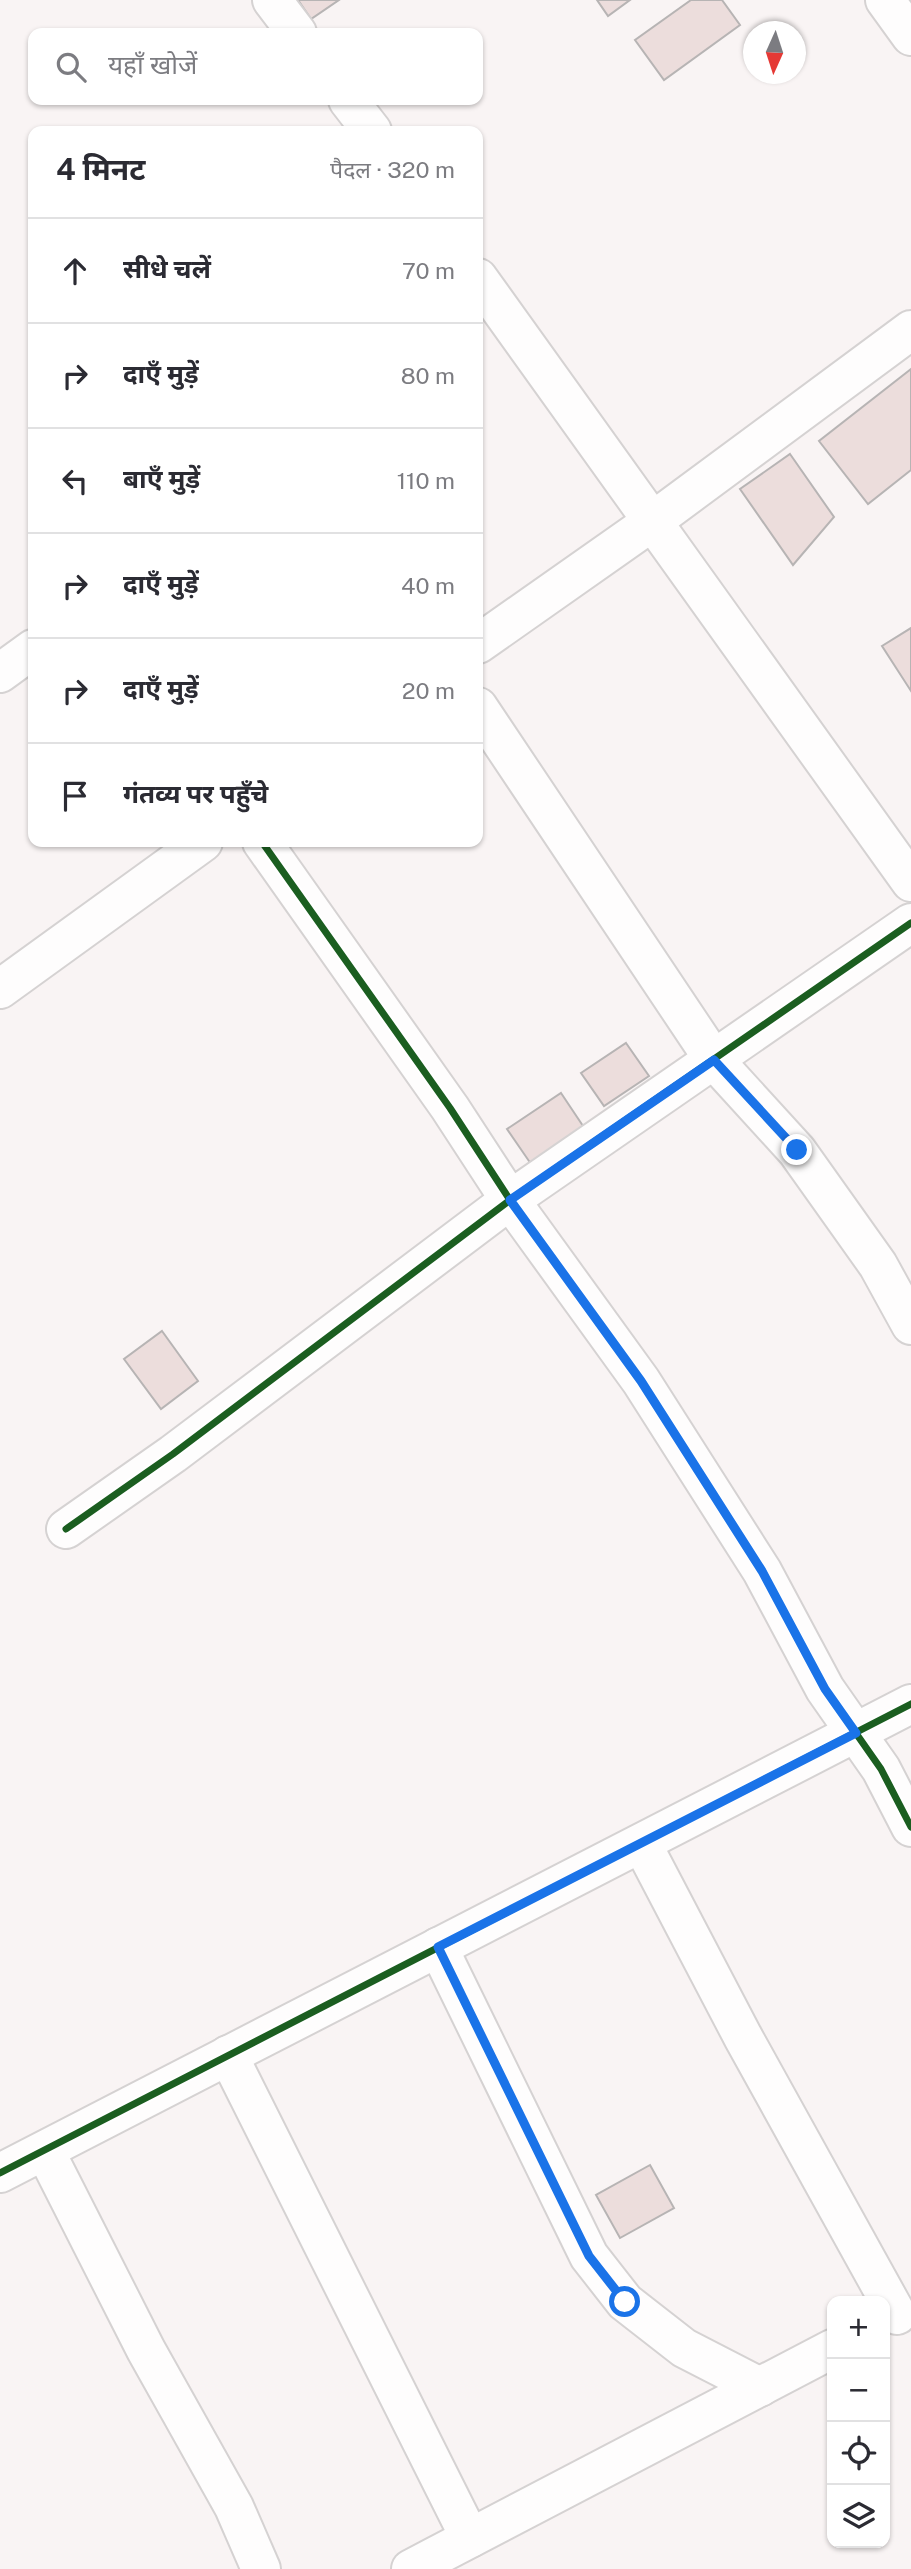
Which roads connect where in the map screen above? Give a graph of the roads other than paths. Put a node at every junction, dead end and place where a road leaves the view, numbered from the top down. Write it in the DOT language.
graph roads {
  1 [pos="272,0"];
  2 [pos="884,0"];
  3 [pos="293,28"];
  4 [pos="911,36"];
  5 [pos="352,105"];
  6 [pos="368,126"];
  7 [pos="483,297"];
  8 [pos="490,324"];
  9 [pos="911,330"];
  10 [pos="653,521"];
  11 [pos="483,640"];
  12 [pos="28,653"];
  13 [pos="0,673"];
  14 [pos="483,714"];
  15 [pos="195,847"];
  16 [pos="266,847"];
  17 [pos="911,882"];
  18 [pos="911,923"];
  19 [pos="0,989"];
  20 [pos="714,1060"];
  21 [pos="510,1200"];
  22 [pos="911,1325"];
  23 [pos="66,1529"];
  24 [pos="911,1704"];
  25 [pos="856,1733"];
  26 [pos="911,1827"];
  27 [pos="642,1844"];
  28 [pos="438,1947"];
  29 [pos="228,2055"];
  30 [pos="45,2151"];
  31 [pos="0,2173"];
  32 [pos="898,2314"];
  33 [pos="827,2352"];
  34 [pos="760,2387"];
  35 [pos="470,2538"];
  36 [pos="261,2569"];
  37 [pos="411,2569"];
  1 -- 3 [label="street"];
  2 -- 4 [label="street"];
  5 -- 6 [label="street"];
  7 -- 8 [label="street"];
  8 -- 10 [label="street"];
  9 -- 10 [label="street"];
  10 -- 11 [label="street"];
  10 -- 17 [label="street"];
  12 -- 13 [label="street"];
  14 -- 20 [label="street"];
  15 -- 19 [label="street"];
  16 -- 21 [label="street"];
  18 -- 20 [label="street"];
  20 -- 21 [label="street"];
  20 -- 22 [label="street"];
  21 -- 23 [label="street"];
  21 -- 25 [label="street"];
  24 -- 25 [label="street"];
  25 -- 26 [label="street"];
  25 -- 27 [label="street"];
  27 -- 28 [label="street"];
  27 -- 32 [label="street"];
  28 -- 29 [label="street"];
  28 -- 34 [label="street"];
  29 -- 30 [label="street"];
  29 -- 35 [label="street"];
  30 -- 31 [label="street"];
  30 -- 36 [label="street"];
  33 -- 34 [label="street"];
  34 -- 35 [label="street"];
  35 -- 37 [label="street"];
}
